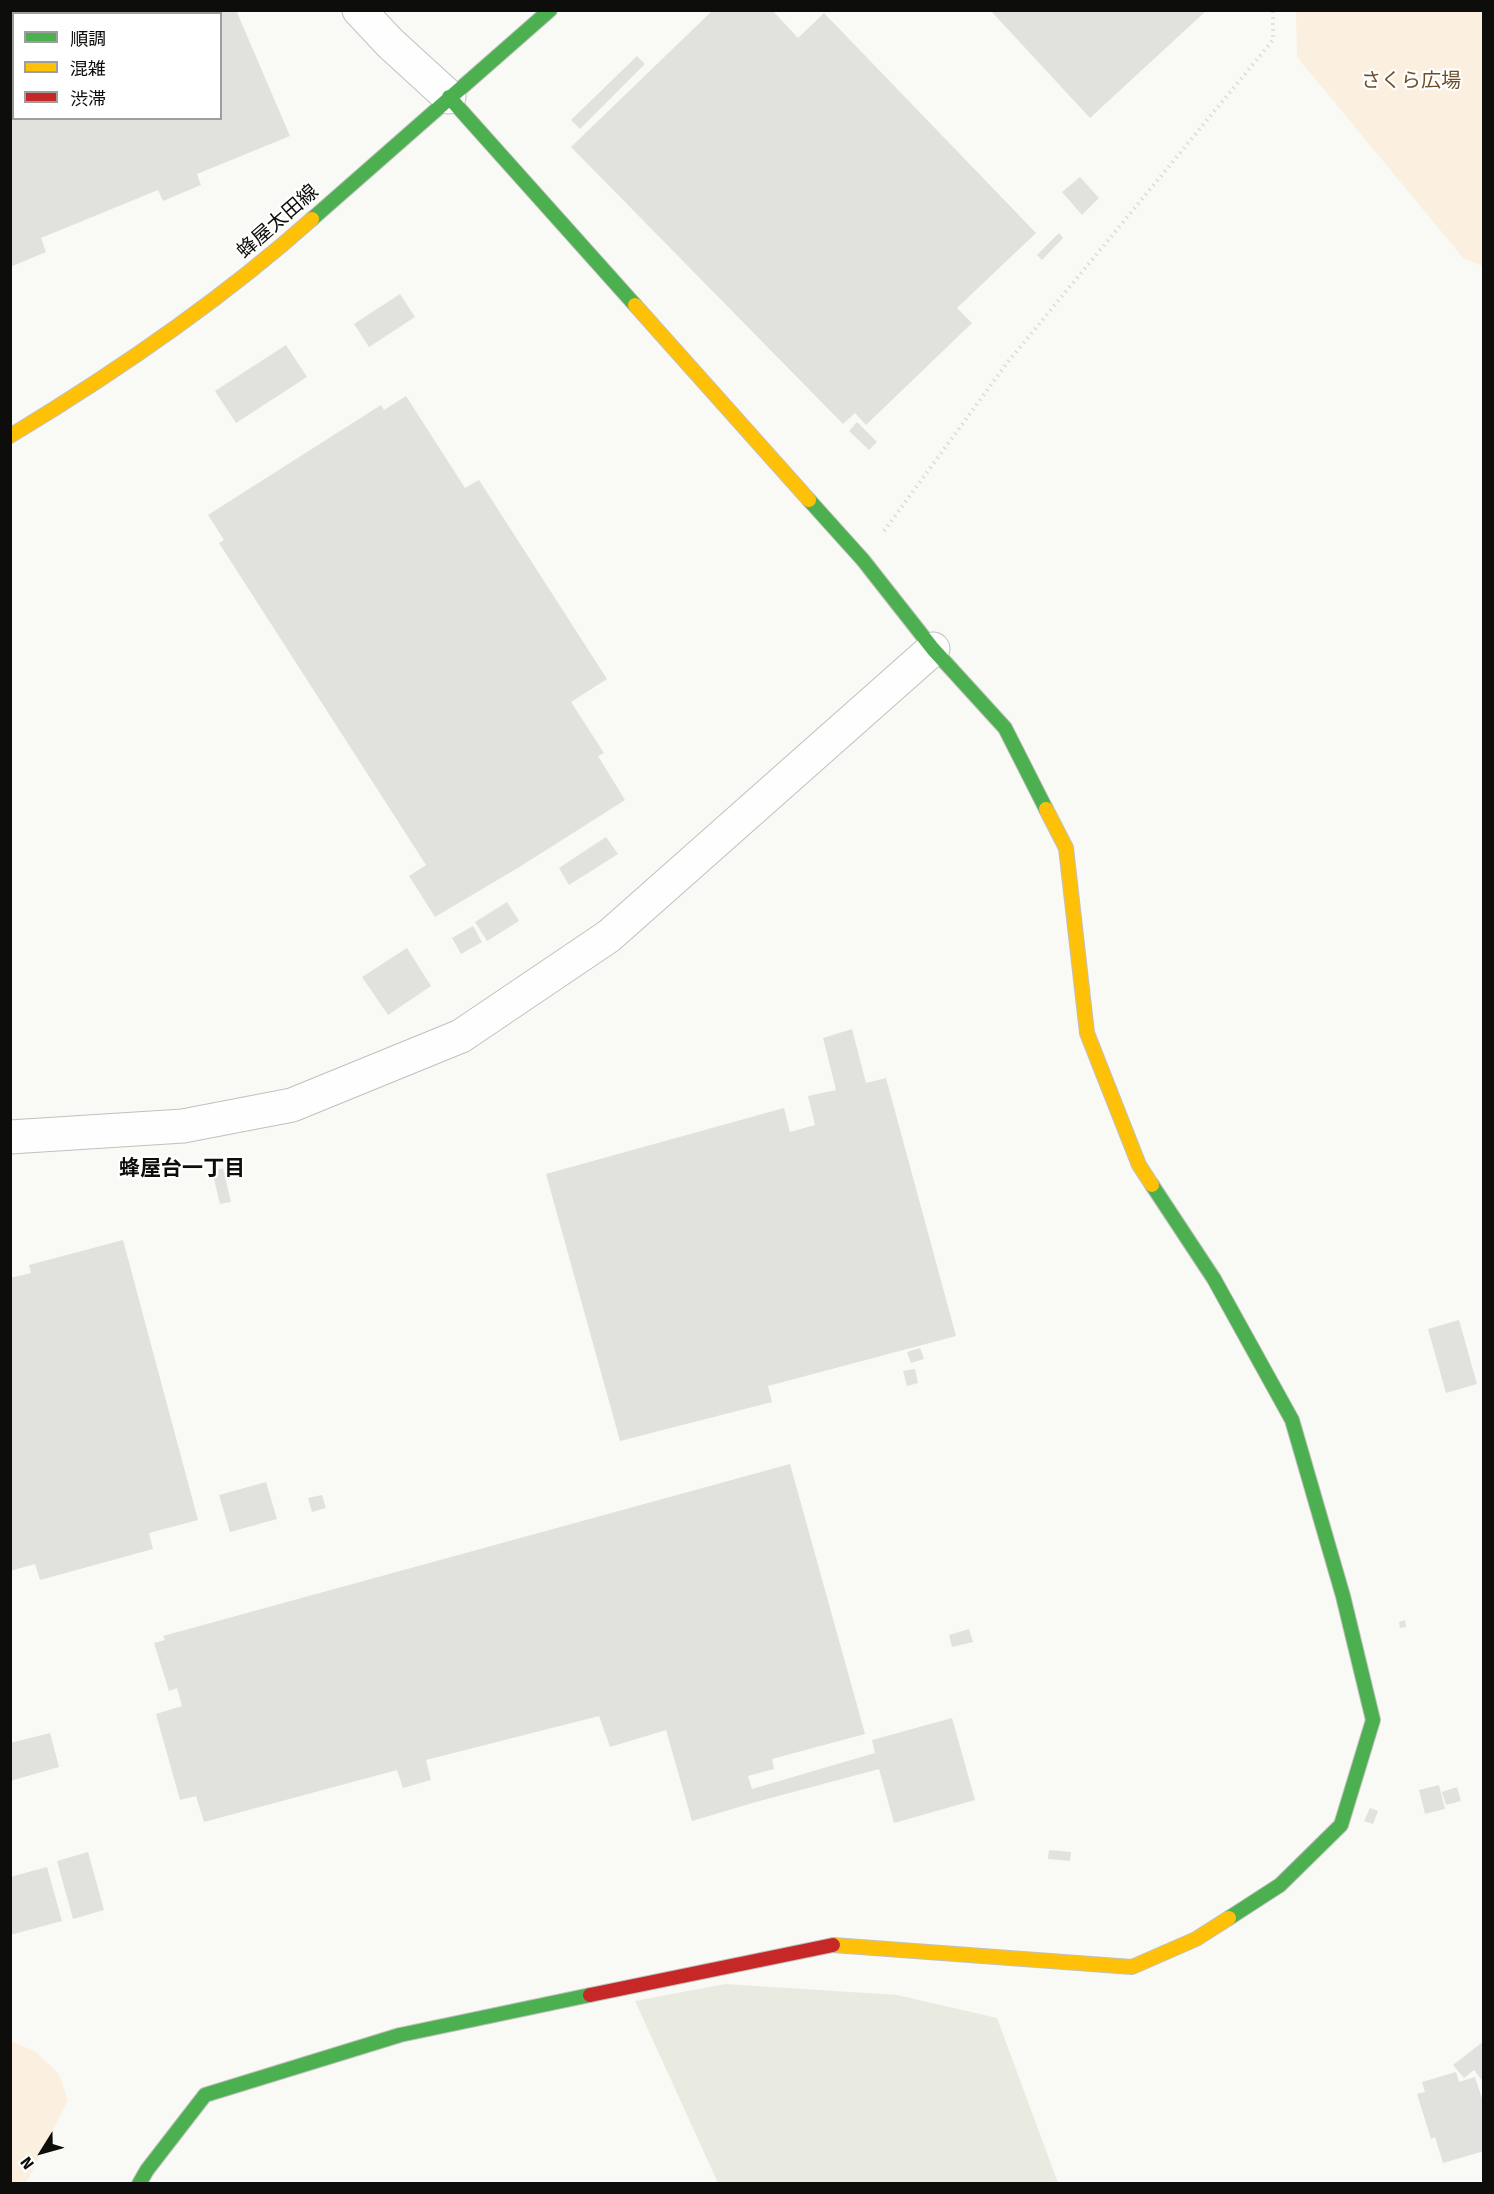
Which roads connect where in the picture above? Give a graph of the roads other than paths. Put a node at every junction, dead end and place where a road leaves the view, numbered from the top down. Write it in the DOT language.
graph roads {
  1 [pos="359,10"];
  2 [pos="550,10"];
  3 [pos="449,97"];
  4 [pos="10,436"];
  5 [pos="933,649"];
  6 [pos="10,1137"];
  7 [pos="139,2184"];
  1 -- 3 [label="street"];
  2 -- 3 [label="street, 蜂屋太田線"];
  3 -- 4 [label="street, 蜂屋太田線"];
  3 -- 5 [label="street"];
  5 -- 6 [label="street"];
  5 -- 7 [label="street"];
}
